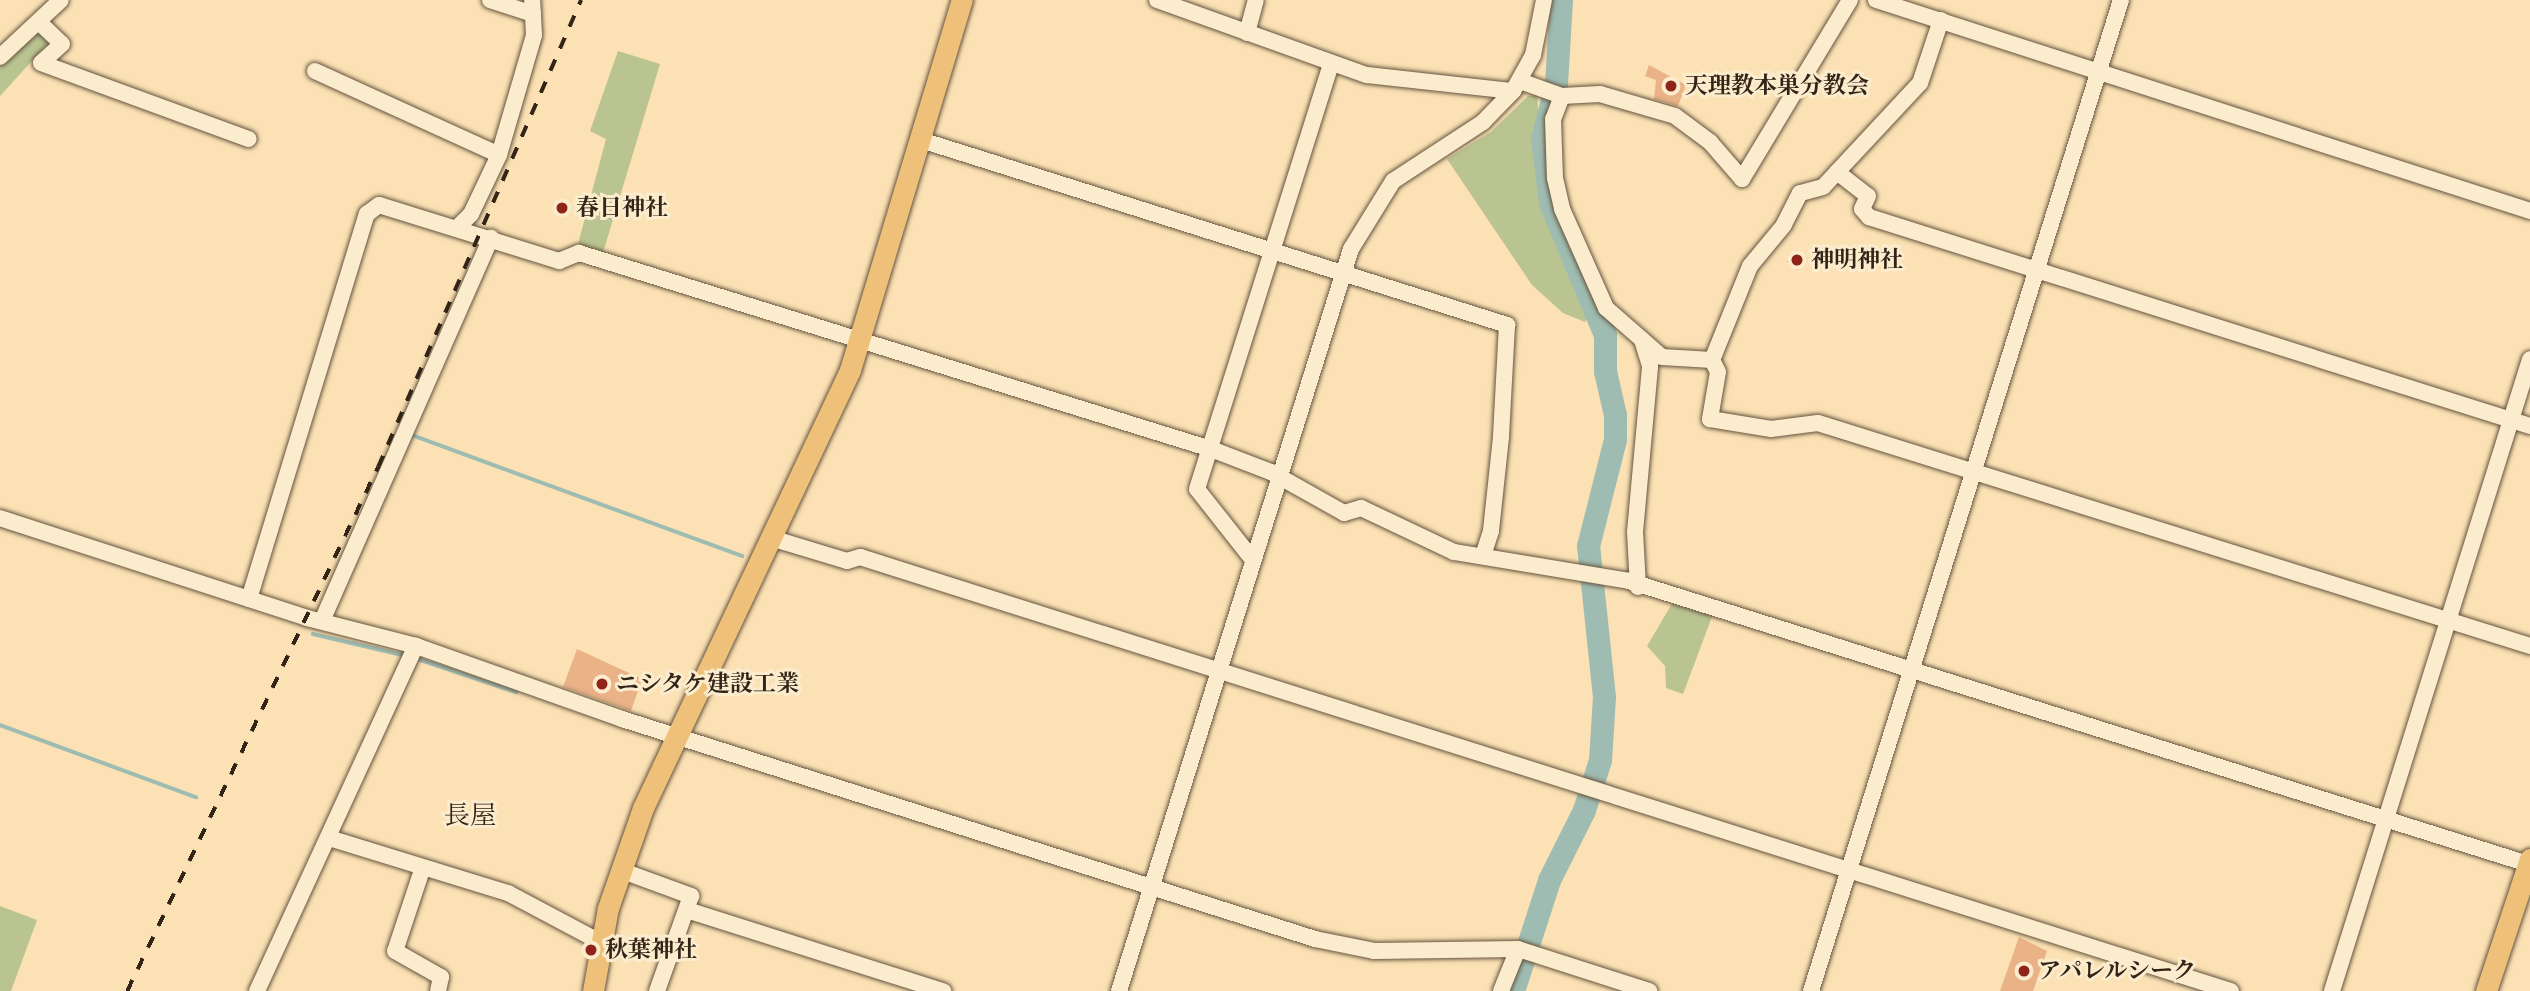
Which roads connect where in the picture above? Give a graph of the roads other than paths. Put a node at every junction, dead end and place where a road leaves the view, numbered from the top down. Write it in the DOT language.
graph roads {
  1 [pos="61,0"];
  2 [pos="490,0"];
  3 [pos="961,0"];
  4 [pos="1157,0"];
  5 [pos="1256,0"];
  6 [pos="1544,0"];
  7 [pos="1850,0"];
  8 [pos="1876,0"];
  9 [pos="2121,0"];
  10 [pos="532,7"];
  11 [pos="1941,20"];
  12 [pos="40,23"];
  13 [pos="1247,33"];
  14 [pos="0,57"];
  15 [pos="1331,65"];
  16 [pos="314,71"];
  17 [pos="2099,71"];
  18 [pos="1517,86"];
  19 [pos="1562,96"];
  20 [pos="249,139"];
  21 [pos="921,140"];
  22 [pos="499,155"];
  23 [pos="1838,172"];
  24 [pos="2530,211"];
  25 [pos="459,226"];
  26 [pos="491,238"];
  27 [pos="1272,249"];
  28 [pos="2038,270"];
  29 [pos="1343,274"];
  30 [pos="1642,339"];
  31 [pos="860,341"];
  32 [pos="2530,359"];
  33 [pos="1712,360"];
  34 [pos="2512,419"];
  35 [pos="2530,426"];
  36 [pos="1211,449"];
  37 [pos="1974,470"];
  38 [pos="1279,477"];
  39 [pos="0,518"];
  40 [pos="771,538"];
  41 [pos="1483,556"];
  42 [pos="1253,560"];
  43 [pos="1638,587"];
  44 [pos="249,599"];
  45 [pos="2448,619"];
  46 [pos="322,621"];
  47 [pos="416,646"];
  48 [pos="2530,646"];
  49 [pos="1218,671"];
  50 [pos="1910,673"];
  51 [pos="676,734"];
  52 [pos="2385,819"];
  53 [pos="329,838"];
  54 [pos="2529,862"];
  55 [pos="422,870"];
  56 [pos="620,870"];
  57 [pos="1851,872"];
  58 [pos="1152,887"];
  59 [pos="687,910"];
  60 [pos="602,943"];
  61 [pos="1518,949"];
  62 [pos="257,991"];
  63 [pos="438,991"];
  64 [pos="593,991"];
  65 [pos="657,991"];
  66 [pos="943,991"];
  67 [pos="1119,991"];
  68 [pos="1501,991"];
  69 [pos="1649,991"];
  70 [pos="1811,991"];
  71 [pos="2231,991"];
  72 [pos="2332,991"];
  73 [pos="2486,991"];
  1 -- 12 [label="street"];
  2 -- 10 [label="street"];
  3 -- 21 [label="main road"];
  4 -- 13 [label="street"];
  5 -- 13 [label="street"];
  6 -- 18 [label="street"];
  7 -- 19 [label="street"];
  8 -- 11 [label="street"];
  9 -- 17 [label="street"];
  10 -- 22 [label="street"];
  11 -- 17 [label="street"];
  11 -- 23 [label="street"];
  12 -- 14 [label="street"];
  12 -- 20 [label="street"];
  13 -- 15 [label="street"];
  15 -- 18 [label="street"];
  15 -- 27 [label="street"];
  16 -- 22 [label="street"];
  17 -- 24 [label="street"];
  17 -- 28 [label="street"];
  18 -- 19 [label="street"];
  18 -- 29 [label="street"];
  19 -- 30 [label="street"];
  21 -- 27 [label="street"];
  21 -- 31 [label="main road"];
  22 -- 25 [label="street"];
  23 -- 28 [label="street"];
  23 -- 33 [label="street"];
  25 -- 26 [label="street"];
  25 -- 44 [label="street"];
  26 -- 31 [label="street"];
  26 -- 46 [label="street"];
  27 -- 29 [label="street"];
  27 -- 36 [label="street"];
  28 -- 34 [label="street"];
  28 -- 37 [label="street"];
  29 -- 38 [label="street"];
  29 -- 41 [label="street"];
  30 -- 33 [label="street"];
  30 -- 43 [label="street"];
  31 -- 36 [label="street"];
  31 -- 40 [label="main road"];
  32 -- 34 [label="street"];
  33 -- 37 [label="street"];
  34 -- 35 [label="street"];
  34 -- 45 [label="street"];
  36 -- 38 [label="street"];
  36 -- 42 [label="street"];
  37 -- 45 [label="street"];
  37 -- 50 [label="street"];
  38 -- 41 [label="street"];
  38 -- 42 [label="street"];
  39 -- 44 [label="street"];
  40 -- 49 [label="street"];
  40 -- 51 [label="main road"];
  41 -- 43 [label="street"];
  42 -- 49 [label="street"];
  43 -- 50 [label="street"];
  44 -- 46 [label="street"];
  45 -- 48 [label="street"];
  45 -- 52 [label="street"];
  46 -- 47 [label="street"];
  47 -- 51 [label="street"];
  47 -- 53 [label="street"];
  49 -- 57 [label="street"];
  49 -- 58 [label="street"];
  50 -- 52 [label="street"];
  50 -- 57 [label="street"];
  51 -- 56 [label="main road"];
  51 -- 58 [label="street"];
  52 -- 54 [label="street"];
  52 -- 72 [label="street"];
  53 -- 55 [label="street"];
  53 -- 62 [label="street"];
  54 -- 73 [label="main road"];
  55 -- 60 [label="street"];
  55 -- 63 [label="street"];
  56 -- 59 [label="street"];
  56 -- 60 [label="main road"];
  57 -- 70 [label="street"];
  57 -- 71 [label="street"];
  58 -- 61 [label="street"];
  58 -- 67 [label="street"];
  59 -- 65 [label="street"];
  59 -- 66 [label="street"];
  60 -- 64 [label="main road"];
  61 -- 68 [label="street"];
  61 -- 69 [label="street"];
}
